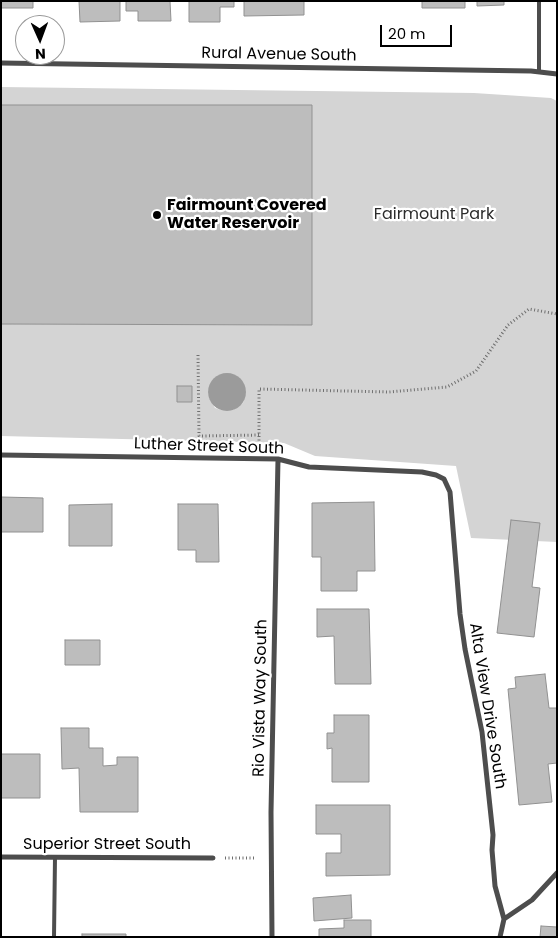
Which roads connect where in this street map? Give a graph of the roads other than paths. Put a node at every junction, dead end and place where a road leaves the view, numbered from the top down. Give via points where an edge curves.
1 (539, 1) edge
2 (1, 63) edge
3 (539, 72) junction
4 (557, 74) edge
5 (1, 455) edge
6 (278, 459) junction
7 (444, 479) joint
8 (1, 857) edge
9 (56, 857) junction
10 (213, 858) road end
11 (557, 873) edge
12 (504, 919) junction
13 (54, 937) edge
14 (272, 937) edge
15 (500, 937) edge

1 - 3 lane
2 - 3 street, Rural Avenue South
3 - 4 street, Rural Avenue South
5 - 6 street, Luther Street South
6 - 7 street, Luther Street South via 309,467 422,472
6 - 14 street, Rio Vista Way South via 271,812
7 - 12 street, Alta View Drive South via 450,492 462,631 482,732 495,886
8 - 9 street, Superior Street South
9 - 10 street, Superior Street South
9 - 13 lane
11 - 12 street via 532,900
12 - 15 street, Alta View Drive South

